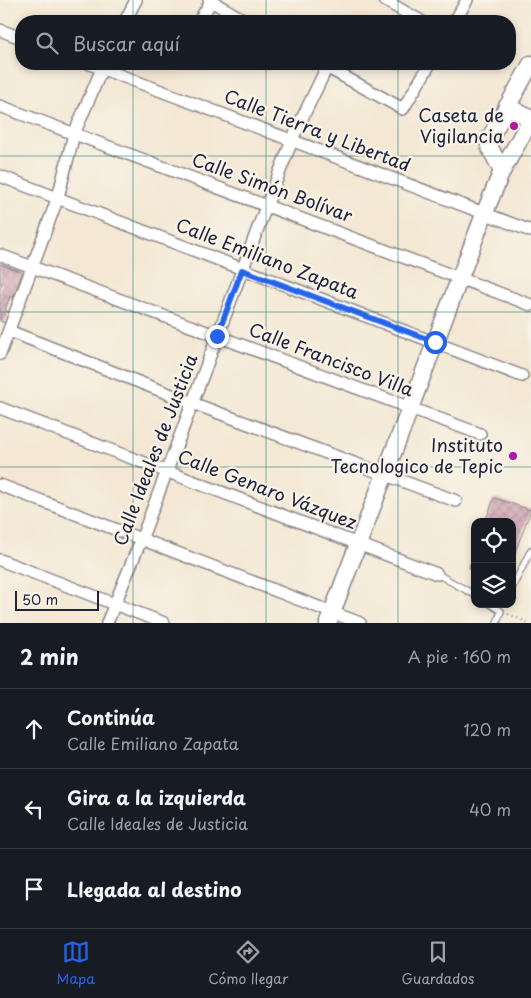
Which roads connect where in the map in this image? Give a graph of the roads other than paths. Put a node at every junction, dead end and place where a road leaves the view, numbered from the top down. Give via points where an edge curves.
1 (136, 0) edge
2 (211, 0) edge
3 (384, 0) edge
4 (467, 0) edge
5 (128, 15) edge
6 (202, 15) edge
7 (236, 15) edge
8 (410, 15) edge
9 (458, 15) edge
10 (0, 30) edge
11 (15, 36) edge
12 (531, 64) edge
13 (100, 70) edge
14 (112, 70) edge
15 (322, 70) edge
16 (331, 70) edge
17 (426, 70) edge
18 (0, 106) edge
19 (506, 106) junction
20 (531, 119) edge
21 (74, 134) junction
22 (292, 140) junction
23 (502, 171) junction
24 (0, 176) edge
25 (58, 197) junction
26 (266, 204) junction
27 (484, 212) junction
28 (531, 231) edge
29 (0, 255) edge
30 (33, 268) junction
31 (242, 270) junction
32 (460, 277) junction
33 (531, 305) edge
34 (9, 331) junction
35 (217, 336) junction
36 (435, 342) junction
37 (0, 354) edge
38 (522, 376) dead end
39 (192, 403) junction
40 (0, 408) edge
41 (409, 408) junction
42 (480, 434) dead end
43 (166, 472) junction
44 (383, 474) junction
45 (0, 485) edge
46 (456, 501) dead end
47 (141, 540) junction
48 (358, 543) junction
49 (531, 550) edge
50 (0, 560) edge
51 (437, 574) joint
52 (516, 580) edge
53 (471, 593) edge
54 (114, 605) junction
55 (496, 608) edge
56 (502, 608) edge
57 (501, 611) junction
58 (330, 618) edge
59 (108, 623) edge
60 (164, 623) edge
61 (360, 623) edge
62 (497, 623) edge

1 - 5 street
2 - 6 street
2 - 7 street
3 - 8 street
4 - 9 street
10 - 11 street
12 - 19 street
13 - 21 street
14 - 22 street, Calle Tierra y Libertad
15 - 22 street, Calle Ideales de Justicia
16 - 17 street via 403,109
18 - 21 street, Calle Simón Bolívar
19 - 20 street
19 - 23 street via 489,146
20 - 23 street
21 - 25 street
21 - 26 street, Calle Simón Bolívar
22 - 26 street, Calle Ideales de Justicia
22 - 27 street, Calle Tierra y Libertad
23 - 27 street
24 - 25 street, Calle Emiliano Zapata
25 - 30 street
25 - 31 street, Calle Emiliano Zapata
26 - 31 street, Calle Ideales de Justicia
26 - 32 street, Calle Simón Bolívar
27 - 28 street, Calle Tierra y Libertad
27 - 32 street
29 - 30 street, Calle Francisco Villa
30 - 34 street
30 - 35 street, Calle Francisco Villa
31 - 35 street, Calle Ideales de Justicia
31 - 36 street, Calle Emiliano Zapata
32 - 33 street, Calle Simón Bolívar
32 - 36 street
34 - 37 street
34 - 39 street
35 - 39 street, Calle Ideales de Justicia
35 - 41 street, Calle Francisco Villa
36 - 38 street, Calle Emiliano Zapata
36 - 41 street
39 - 43 street, Calle Ideales de Justicia
39 - 44 street
40 - 43 street, Calle Genaro Vázquez
41 - 42 street, Calle Francisco Villa
41 - 44 street
43 - 47 street, Calle Ideales de Justicia
43 - 48 street, Calle Genaro Vázquez
44 - 46 street
44 - 48 street
45 - 47 street
47 - 54 street, Calle Ideales de Justicia
47 - 58 street
48 - 51 street, Calle Genaro Vázquez
48 - 58 street
49 - 52 lane
50 - 54 street
51 - 53 lane
54 - 59 street, Calle Ideales de Justicia
54 - 60 street
55 - 57 lane
56 - 57 lane
57 - 62 lane
58 - 61 street

